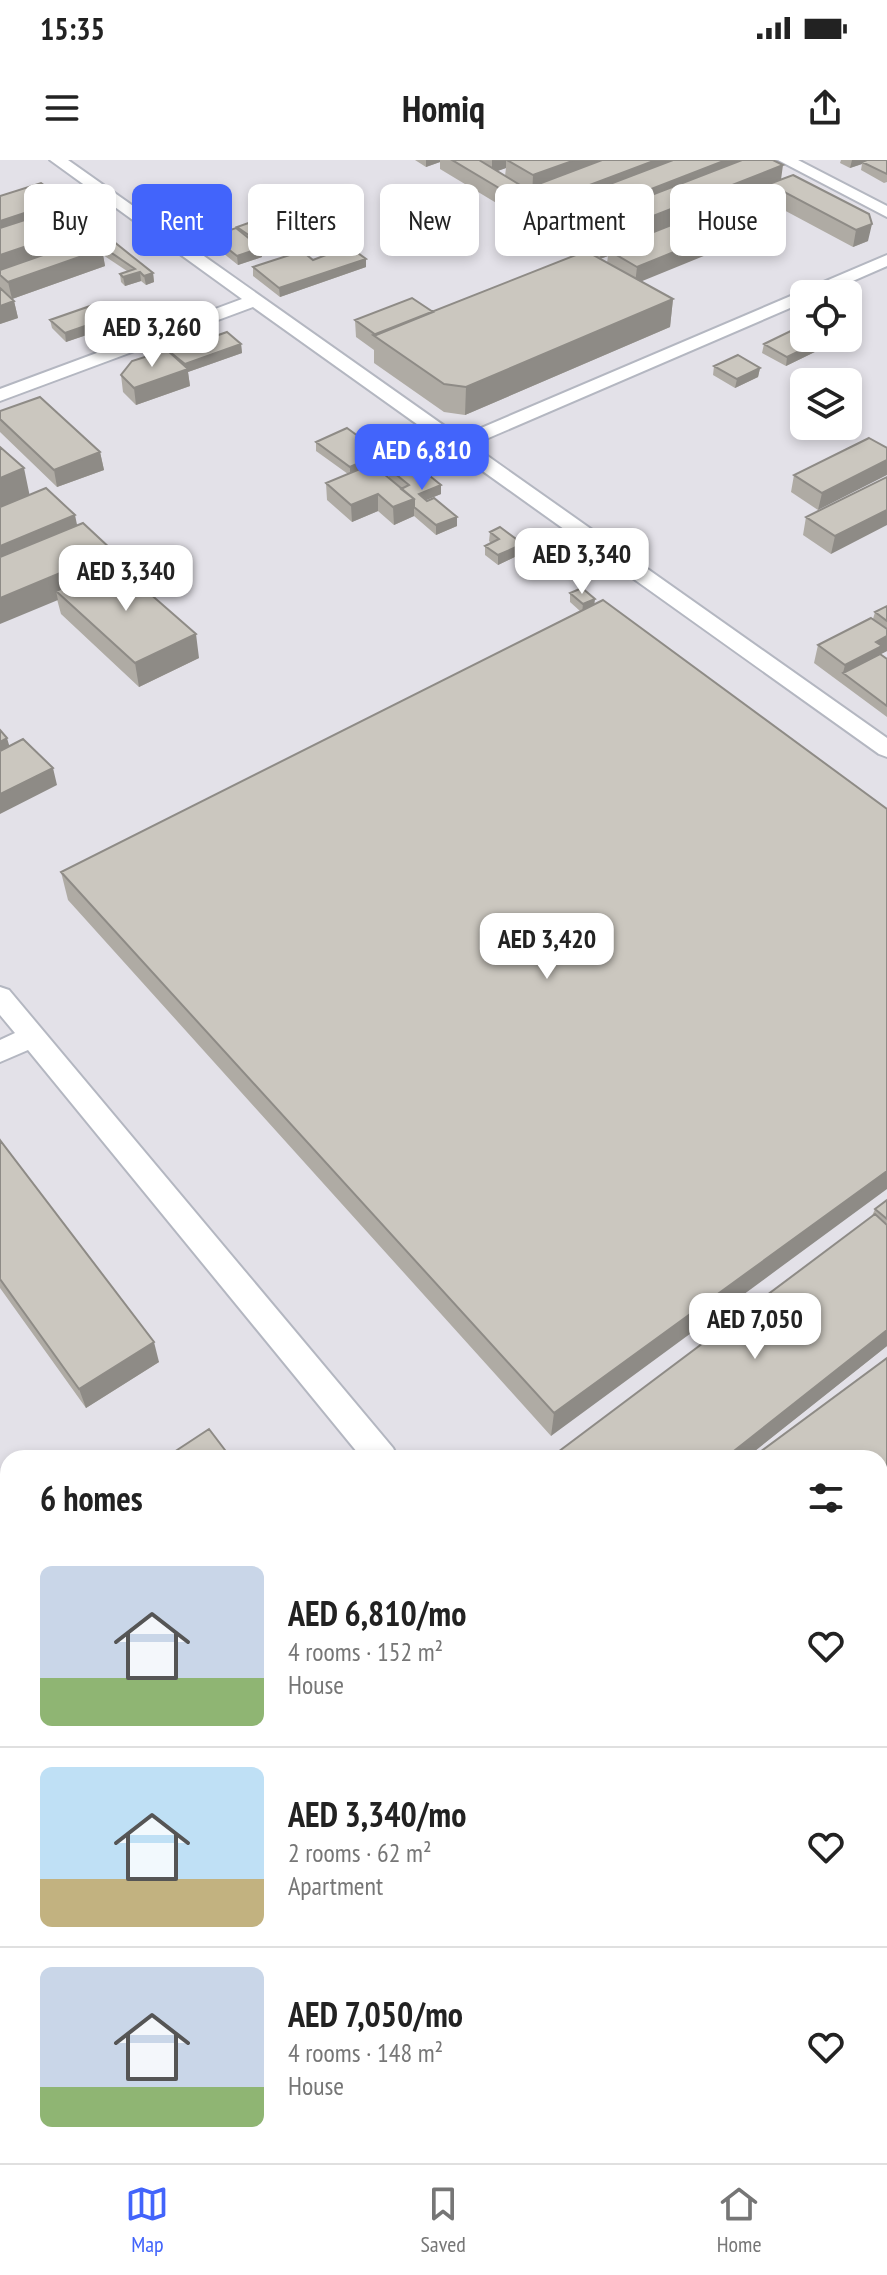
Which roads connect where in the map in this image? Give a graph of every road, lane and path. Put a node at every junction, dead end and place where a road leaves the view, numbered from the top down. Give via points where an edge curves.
1 (58, 160) edge
2 (786, 160) edge
3 (887, 212) edge
4 (887, 260) edge
5 (841, 280) edge
6 (255, 300) junction
7 (790, 302) edge
8 (0, 395) edge
9 (459, 444) junction
10 (887, 749) edge
11 (0, 997) edge
12 (32, 1036) junction
13 (0, 1052) edge
14 (375, 1450) edge

1 - 6 lane
2 - 3 lane
4 - 5 lane
6 - 8 lane
6 - 9 lane
7 - 9 lane
9 - 10 lane
11 - 12 lane
12 - 13 lane
12 - 14 lane

